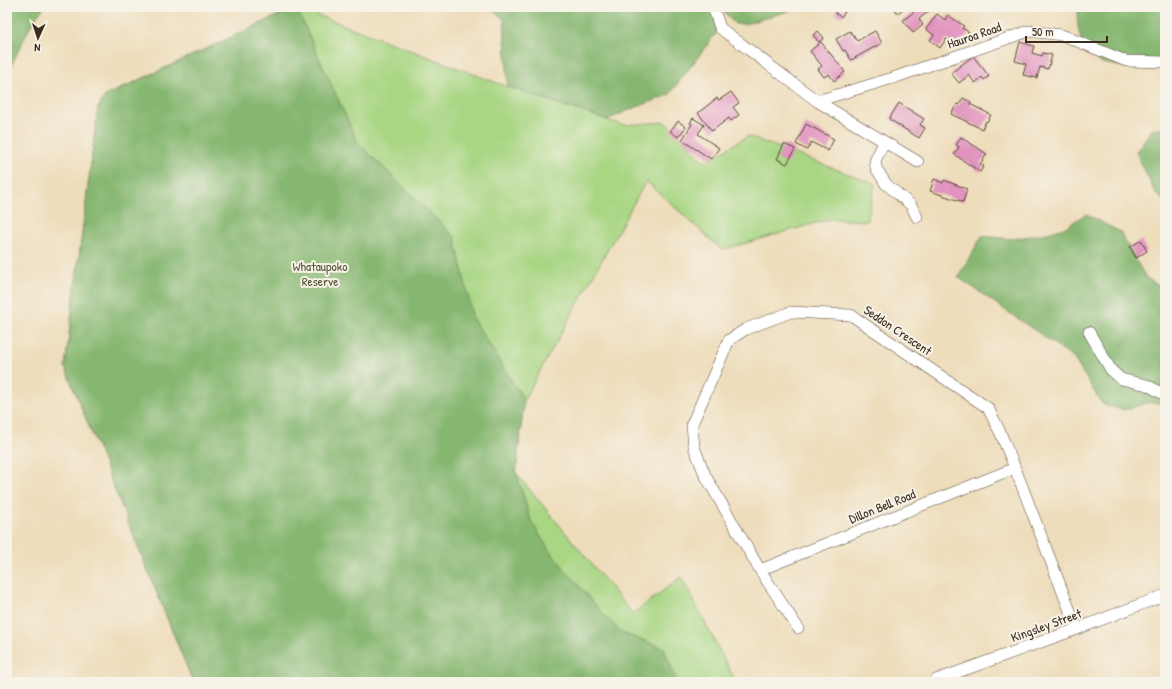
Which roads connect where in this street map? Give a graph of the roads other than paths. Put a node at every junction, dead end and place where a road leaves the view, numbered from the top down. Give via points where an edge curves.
1 (713, 7) edge
2 (1165, 62) edge
3 (816, 102) junction
4 (884, 142) junction
5 (918, 162) dead end
6 (917, 217) dead end
7 (1089, 332) dead end
8 (1165, 395) edge
9 (1015, 468) junction
10 (760, 570) junction
11 (1165, 595) edge
12 (798, 628) dead end
13 (1077, 629) junction
14 (936, 680) dead end

1 - 3 street via 720,28
2 - 3 street, Hauroa Road via 1126,61 1062,35 1029,31
3 - 4 street
4 - 5 street
4 - 6 street via 875,161 876,168 886,184 910,205
7 - 8 street via 1111,370 1121,379 1147,385
9 - 10 street, Dillon Bell Road
9 - 10 street, Seddon Crescent via 988,408 851,315 791,312 767,320 729,340 692,424 694,447 705,475
9 - 13 street, Seddon Crescent
10 - 12 street, Seddon Crescent
11 - 13 street, Kingsley Street
13 - 14 street, Kingsley Street

